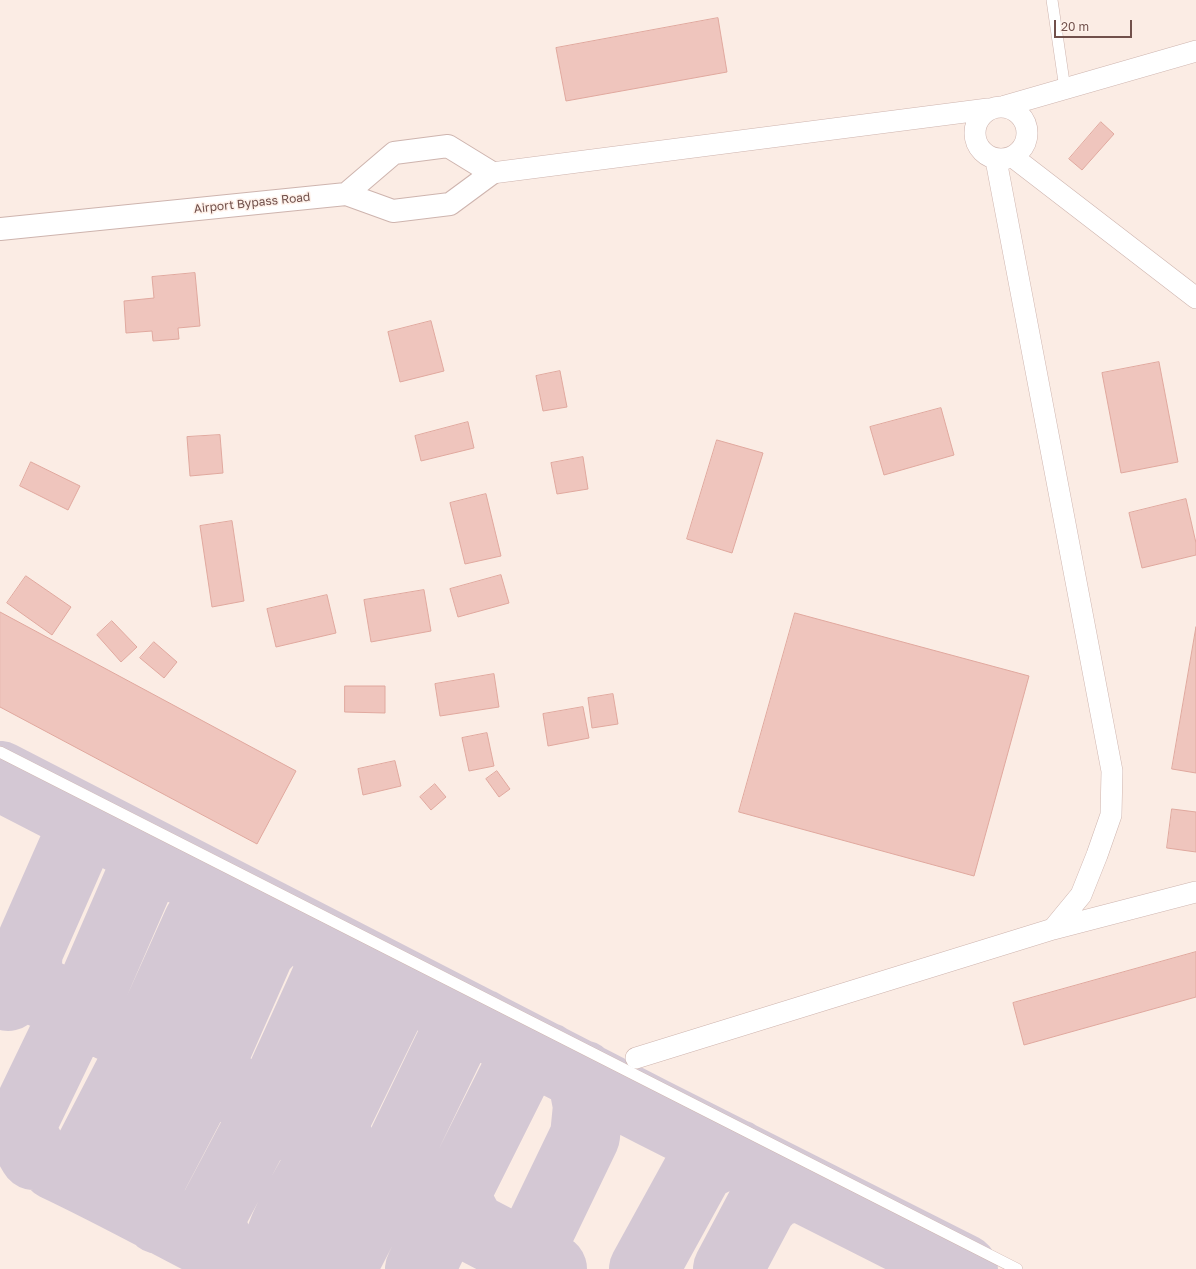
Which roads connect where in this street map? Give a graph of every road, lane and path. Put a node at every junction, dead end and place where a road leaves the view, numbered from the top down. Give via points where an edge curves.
1 (1052, 0) edge
2 (1196, 51) edge
3 (1065, 89) junction
4 (996, 107) junction
5 (1005, 158) junction
6 (492, 174) junction
7 (346, 194) junction
8 (0, 229) edge
9 (1196, 298) edge
10 (0, 752) edge
11 (1196, 892) edge
12 (1053, 929) junction
13 (636, 1058) dead end
14 (1017, 1269) edge

1 - 3 lane
2 - 3 street
3 - 4 street
4 - 5 street via 976,121 974,137 982,152
4 - 5 street via 1020,113 1028,128 1025,145
4 - 6 street
5 - 9 street
5 - 12 street via 1112,771 1111,815 1097,855 1081,895
6 - 7 street, Airport Bypass Road via 450,204 393,211
6 - 7 street via 448,146 394,153
7 - 8 street, Airport Bypass Road
10 - 14 lane
11 - 12 street
12 - 13 street

